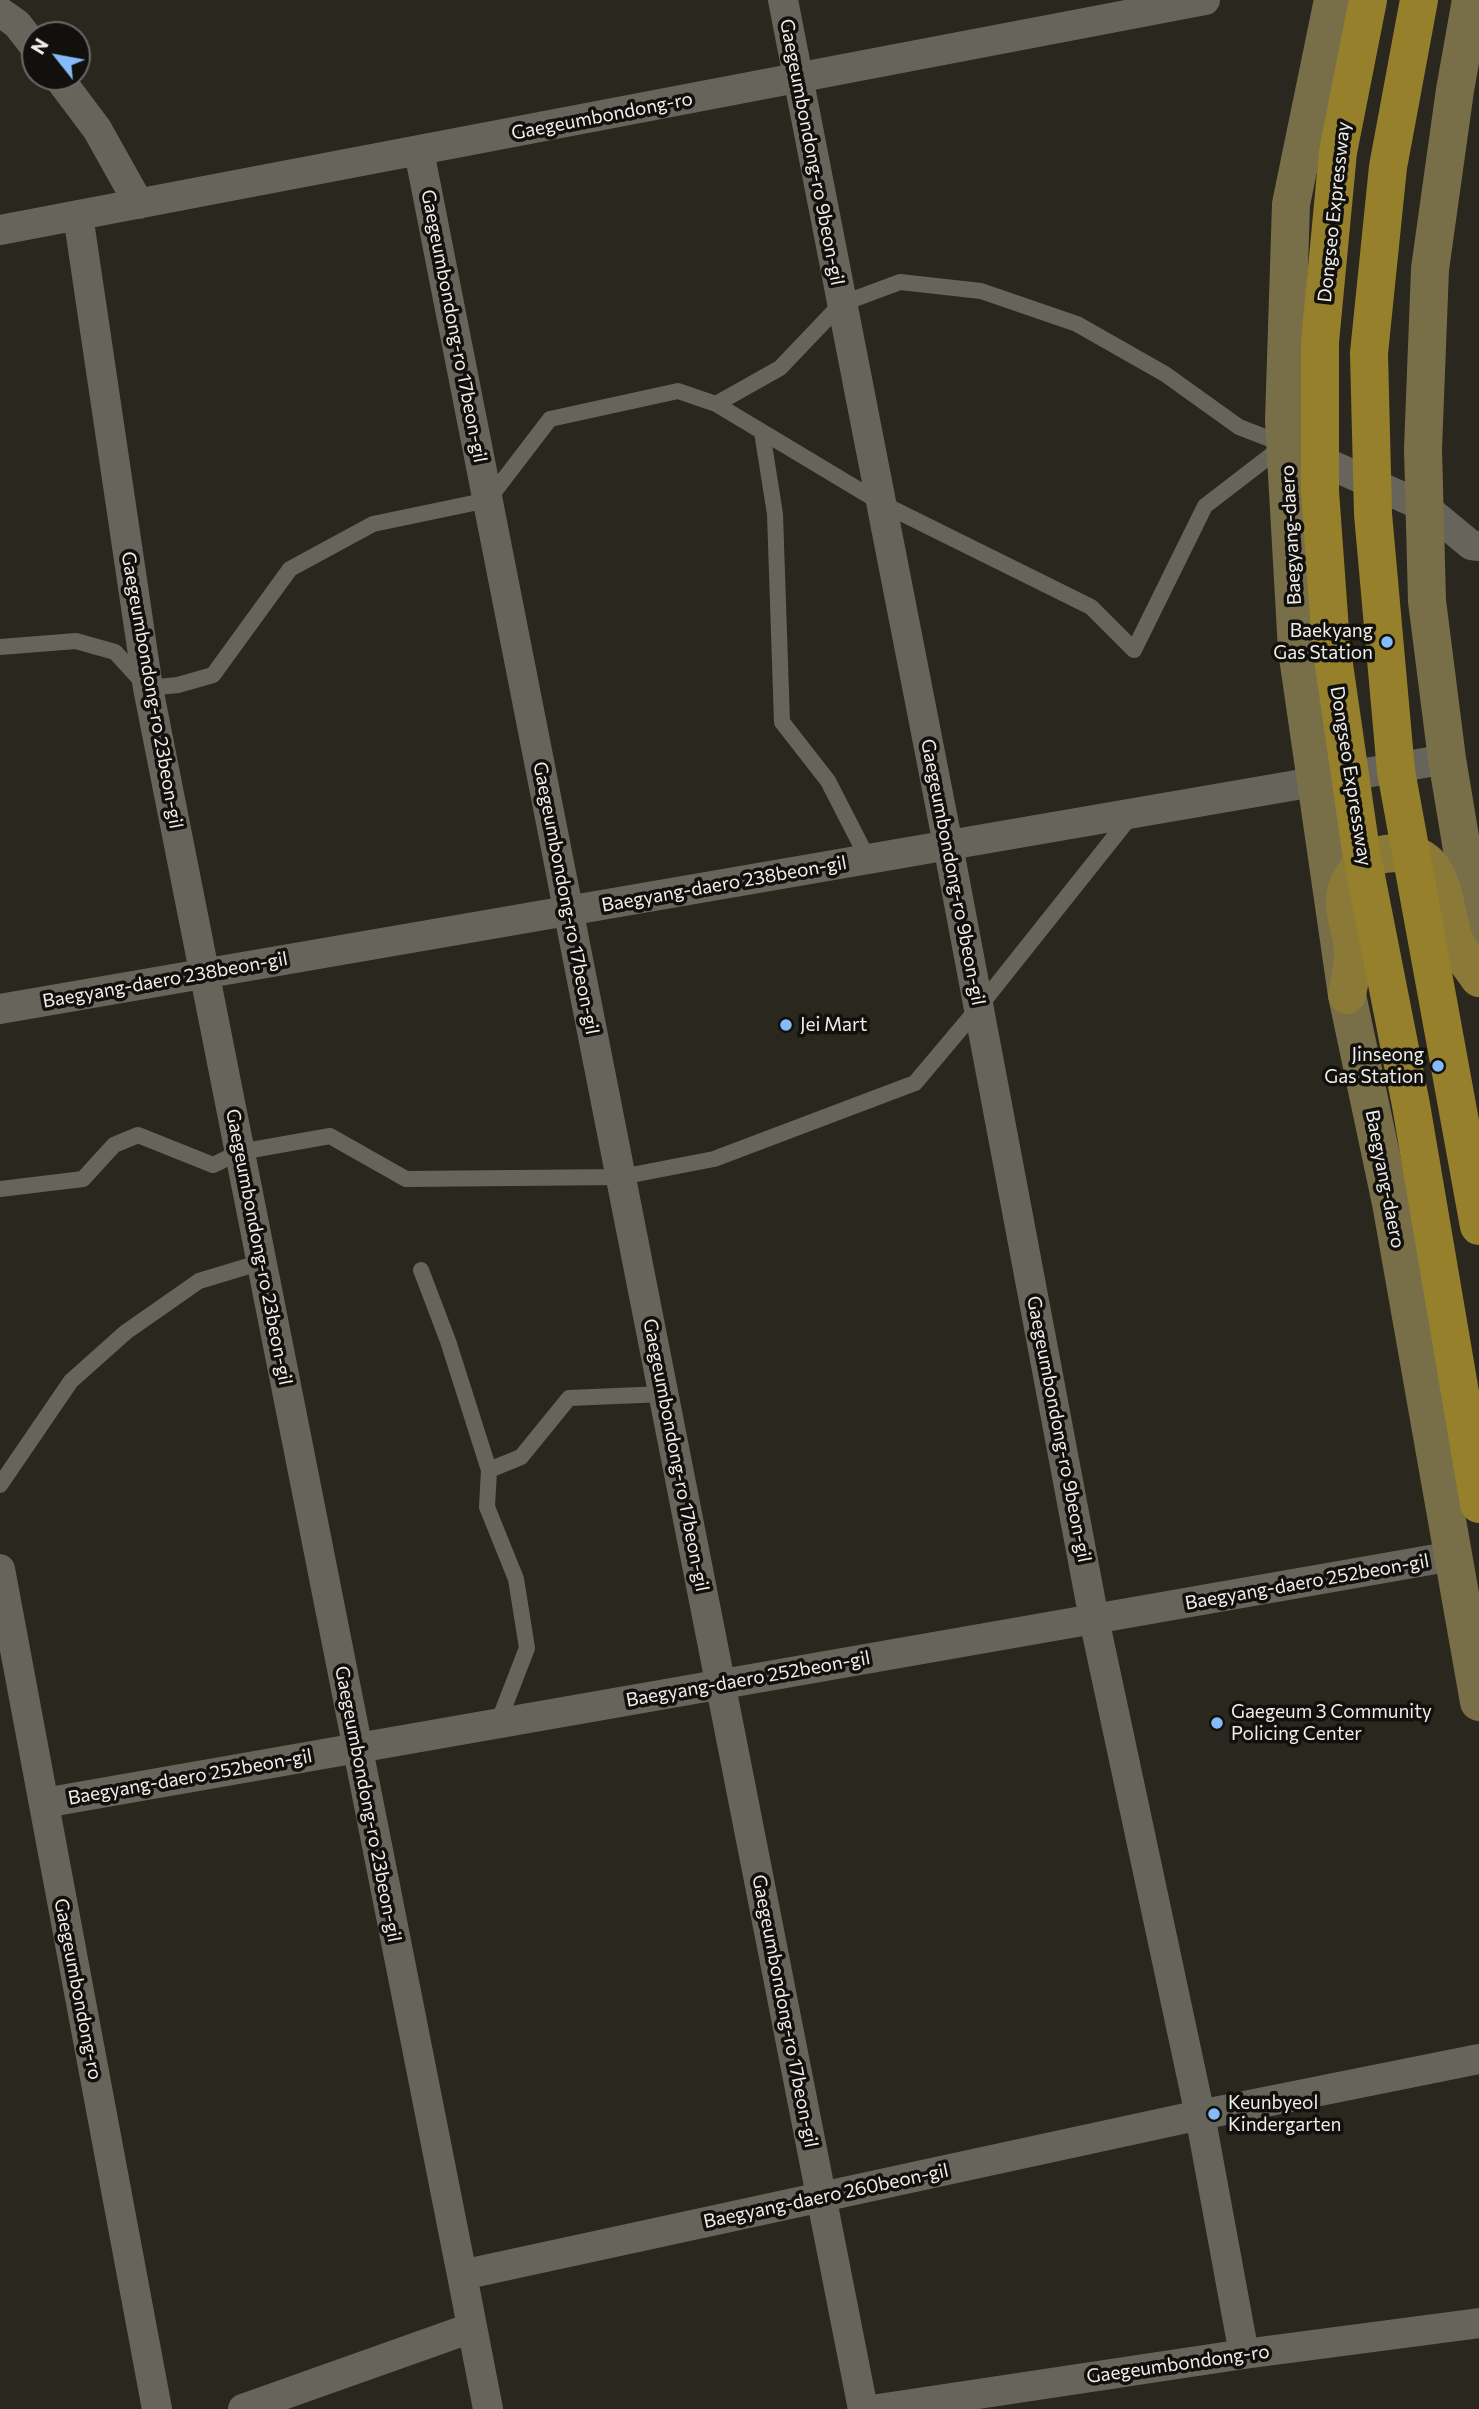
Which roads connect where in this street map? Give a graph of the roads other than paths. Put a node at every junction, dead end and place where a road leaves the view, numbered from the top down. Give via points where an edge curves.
1 (783, 0) edge
2 (1205, 0) edge
3 (1333, 0) edge
4 (1368, 0) edge
5 (1419, 0) edge
6 (1471, 0) edge
7 (1154, 4) edge
8 (0, 12) edge
9 (21, 29) edge
10 (796, 78) junction
11 (68, 91) edge
12 (419, 151) junction
13 (139, 204) junction
14 (78, 215) junction
15 (0, 230) edge
16 (841, 304) junction
17 (716, 404) junction
18 (762, 432) junction
19 (1285, 445) junction
20 (488, 500) junction
21 (881, 503) junction
22 (1425, 507) junction
23 (1479, 545) edge
24 (0, 648) edge
25 (148, 688) junction
26 (1447, 759) junction
27 (1316, 782) junction
28 (1133, 813) junction
29 (948, 845) junction
30 (868, 859) junction
31 (569, 911) junction
32 (1479, 951) edge
33 (205, 973) junction
34 (1479, 978) edge
35 (1347, 995) junction
36 (979, 1007) junction
37 (0, 1009) edge
38 (240, 1152) junction
39 (621, 1177) junction
40 (0, 1189) edge
41 (1479, 1226) edge
42 (262, 1262) junction
43 (421, 1270) dead end
44 (664, 1394) junction
45 (489, 1470) junction
46 (0, 1485) edge
47 (1479, 1504) edge
48 (1453, 1556) junction
49 (0, 1569) edge
50 (1094, 1619) junction
51 (720, 1684) junction
52 (1479, 1702) edge
53 (498, 1723) junction
54 (357, 1748) junction
55 (44, 1803) junction
56 (1479, 2059) edge
57 (1200, 2115) junction
58 (822, 2197) junction
59 (462, 2275) junction
60 (1479, 2323) edge
61 (471, 2328) junction
62 (1244, 2354) junction
63 (157, 2409) edge
64 (243, 2409) edge
65 (488, 2409) edge
66 (863, 2409) edge
67 (878, 2409) edge

1 - 10 street, Gaegeumbondong-ro 9beon-gil
2 - 7 street, Gaegeumbondong-ro
3 - 19 main road, Baegyang-daero via 1291,204
4 - 47 highway, Dongseo Expressway via 1338,152 1320,342 1320,491 1331,644 1361,851 1411,1105
5 - 41 highway via 1388,167 1369,353 1373,514 1396,771
6 - 22 main road via 1430,269
7 - 10 street, Gaegeumbondong-ro
8 - 9 street
10 - 12 street, Gaegeumbondong-ro
10 - 16 street, Gaegeumbondong-ro 9beon-gil
11 - 13 street via 97,129
12 - 13 street, Gaegeumbondong-ro
12 - 20 street, Gaegeumbondong-ro 17beon-gil
13 - 14 street, Gaegeumbondong-ro
14 - 15 street, Gaegeumbondong-ro
14 - 25 street, Gaegeumbondong-ro 23beon-gil
16 - 17 lane, Gaegeumbondong-ro 9beon-gil via 780,368
16 - 19 lane, Gaegeumbondong-ro 9beon-gil via 900,282 981,291 1077,324 1165,374 1239,427
16 - 21 street, Gaegeumbondong-ro 9beon-gil
17 - 18 lane, Gaegeumbondong-ro 17beon-gil
17 - 20 lane, Gaegeumbondong-ro 17beon-gil via 678,391 550,419
18 - 21 lane, Gaegeumbondong-ro 17beon-gil
18 - 30 lane via 775,514 782,723 828,781
19 - 21 lane, Baegyang-daero via 1205,506 1133,650 1091,607
19 - 22 street
19 - 27 main road, Baegyang-daero via 1297,650
20 - 25 lane via 373,524 290,569 213,675
20 - 31 street, Gaegeumbondong-ro 17beon-gil
21 - 29 street, Gaegeumbondong-ro 9beon-gil
22 - 23 street via 1471,545
22 - 26 main road via 1427,601
24 - 25 lane via 76,641 115,652
25 - 33 street, Gaegeumbondong-ro 23beon-gil
26 - 27 street, Baegyang-daero 238beon-gil
26 - 32 main road
27 - 28 street, Baegyang-daero 238beon-gil
27 - 35 main road, Baegyang-daero
28 - 29 street, Baegyang-daero 238beon-gil
28 - 36 lane
29 - 30 street, Baegyang-daero 238beon-gil
29 - 36 street, Gaegeumbondong-ro 9beon-gil
30 - 31 street, Baegyang-daero 238beon-gil
31 - 33 street, Baegyang-daero 238beon-gil
31 - 39 street, Gaegeumbondong-ro 17beon-gil
33 - 37 street, Baegyang-daero 238beon-gil
33 - 38 street, Gaegeumbondong-ro 23beon-gil
34 - 35 main road via 1454,940 1443,886 1433,868 1420,857 1395,853 1374,856 1347,889 1345,908 1353,953
35 - 48 main road, Baegyang-daero via 1391,1203
36 - 39 lane via 915,1083 714,1159
36 - 50 street, Gaegeumbondong-ro 9beon-gil
38 - 39 lane via 330,1136 406,1179
38 - 40 lane via 213,1165 138,1135 114,1145 83,1179
38 - 42 street, Gaegeumbondong-ro 23beon-gil
39 - 44 street, Gaegeumbondong-ro 17beon-gil
42 - 46 lane via 199,1281 126,1332 71,1381
42 - 54 street, Gaegeumbondong-ro 23beon-gil
43 - 45 lane
44 - 45 lane via 569,1398 521,1457
44 - 51 street, Gaegeumbondong-ro 17beon-gil
45 - 53 lane via 487,1507 516,1579 527,1648
48 - 50 street, Baegyang-daero 252beon-gil
48 - 52 main road, Baegyang-daero
49 - 55 street, Gaegeumbondong-ro
50 - 51 street, Baegyang-daero 252beon-gil
50 - 57 street, Gaegeumbondong-ro 9beon-gil
51 - 53 street, Baegyang-daero 252beon-gil
51 - 58 street, Gaegeumbondong-ro 17beon-gil
53 - 54 street, Baegyang-daero 252beon-gil
54 - 55 street, Baegyang-daero 252beon-gil
54 - 59 street, Gaegeumbondong-ro 23beon-gil
55 - 63 street, Gaegeumbondong-ro
56 - 57 street, Baegyang-daero 260beon-gil
57 - 58 street, Baegyang-daero 260beon-gil
57 - 62 street, Gaegeumbondong-ro 9beon-gil
58 - 59 street, Baegyang-daero 260beon-gil
58 - 66 street, Gaegeumbondong-ro 17beon-gil
59 - 61 street
60 - 62 street, Gaegeumbondong-ro
61 - 64 street
61 - 65 street
62 - 67 street, Gaegeumbondong-ro

